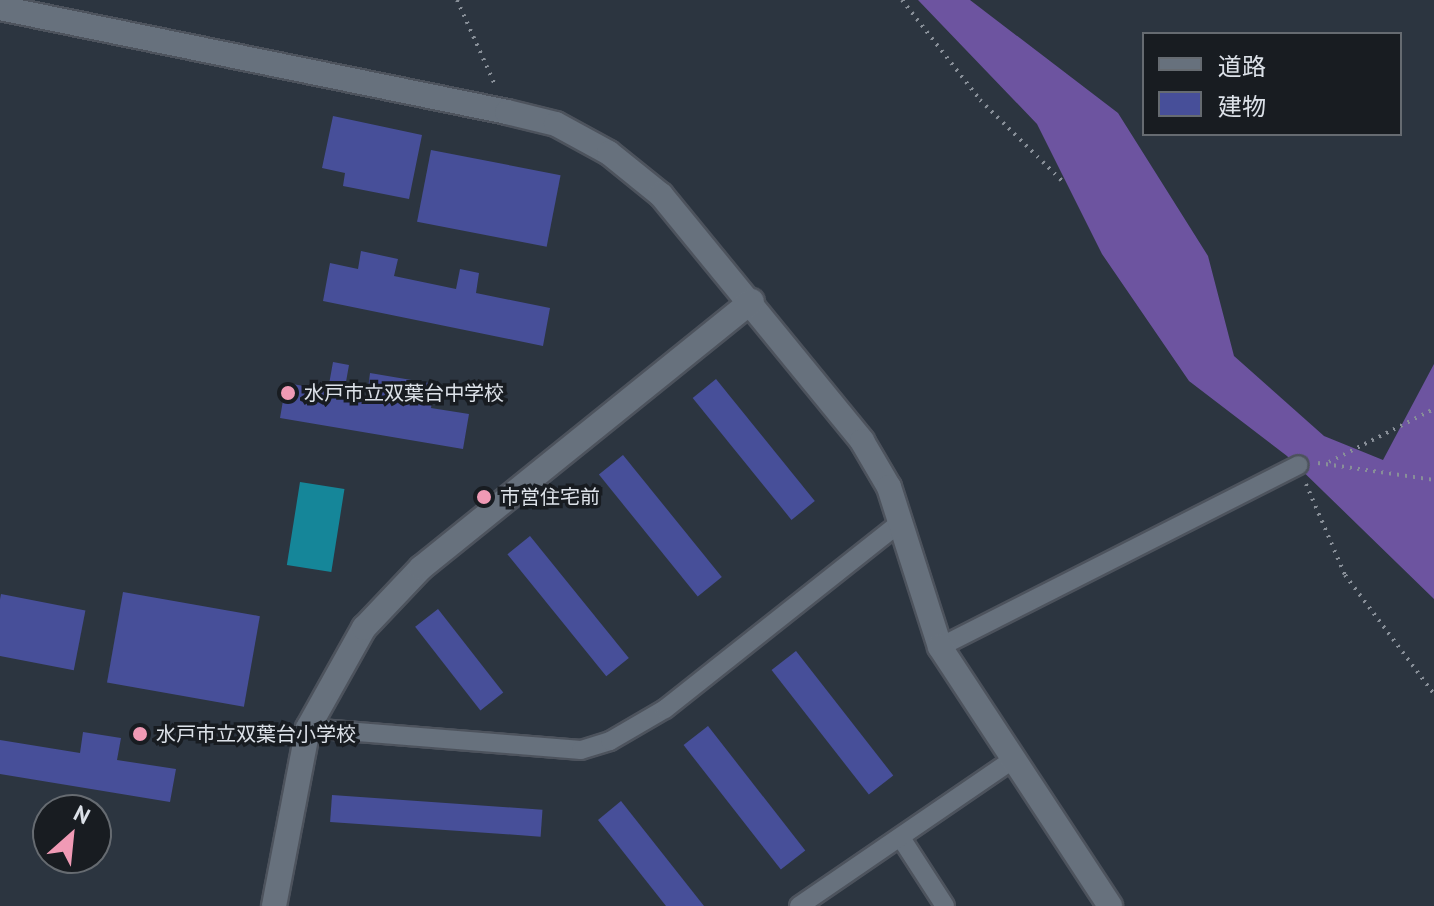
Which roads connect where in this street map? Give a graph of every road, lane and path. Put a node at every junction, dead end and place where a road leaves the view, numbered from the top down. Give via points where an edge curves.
1 (457, 0) edge
2 (902, 0) edge
3 (0, 8) edge
4 (507, 112) junction
5 (1062, 181) dead end
6 (752, 301) junction
7 (1434, 409) edge
8 (1298, 465) joint
9 (1434, 480) edge
10 (900, 523) junction
11 (940, 647) junction
12 (1434, 694) edge
13 (308, 728) junction
14 (1012, 760) junction
15 (901, 838) junction
16 (274, 906) edge
17 (799, 906) edge
18 (945, 906) edge
19 (1110, 906) edge

1 - 4 path
2 - 5 path via 980,100
3 - 4 street
4 - 6 street via 556,124 609,153 661,195
6 - 10 street via 862,441
6 - 13 street via 389,598 342,662
7 - 9 path via 1327,463
8 - 11 street
8 - 12 path via 1345,575
10 - 11 street
10 - 13 street via 665,709 610,741 581,750
11 - 14 street
13 - 16 street
14 - 15 street
14 - 19 street
15 - 17 street
15 - 18 street

